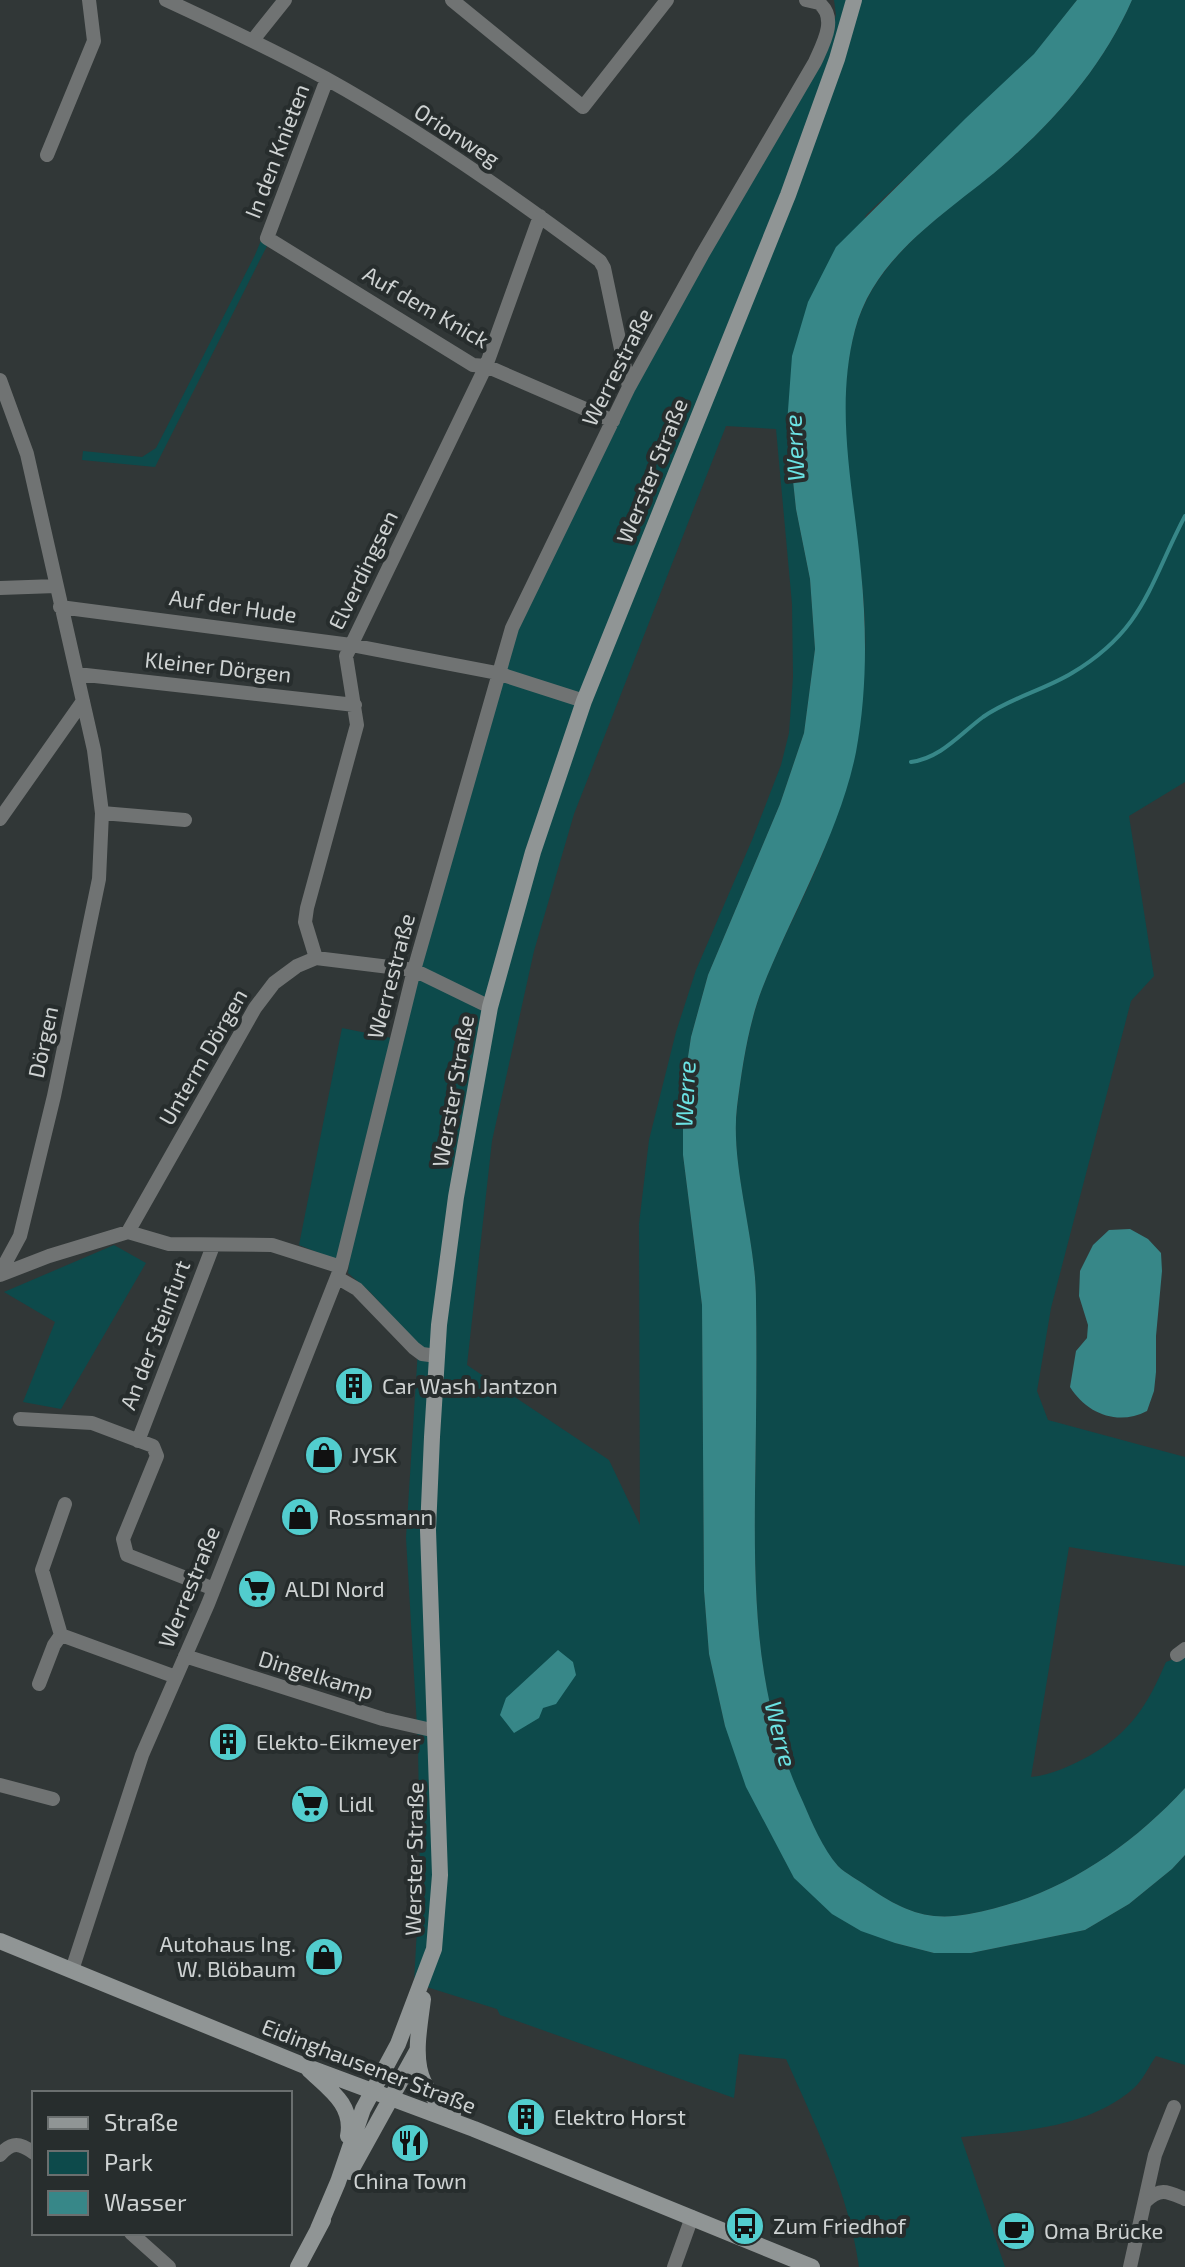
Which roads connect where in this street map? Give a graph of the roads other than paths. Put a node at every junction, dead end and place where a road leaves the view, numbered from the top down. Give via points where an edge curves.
1 (89, 0) edge
2 (166, 0) edge
3 (285, 0) edge
4 (452, 0) edge
5 (806, 0) edge
6 (854, 0) edge
7 (662, 2) edge
8 (253, 40) junction
9 (327, 79) junction
10 (47, 155) dead end
11 (540, 216) junction
12 (267, 238) joint
13 (486, 366) junction
14 (0, 380) edge
15 (629, 387) junction
16 (613, 421) junction
17 (56, 586) junction
18 (0, 588) edge
19 (60, 607) junction
20 (351, 645) junction
21 (497, 673) junction
22 (77, 674) junction
23 (83, 701) junction
24 (584, 701) junction
25 (355, 705) junction
26 (102, 813) junction
27 (0, 819) edge
28 (185, 820) dead end
29 (316, 958) junction
30 (414, 970) junction
31 (490, 1007) junction
32 (128, 1232) junction
33 (213, 1246) junction
34 (339, 1273) junction
35 (0, 1274) edge
36 (437, 1356) junction
37 (20, 1419) dead end
38 (138, 1441) junction
39 (65, 1504) dead end
40 (214, 1589) junction
41 (61, 1635) junction
42 (185, 1656) junction
43 (176, 1677) junction
44 (39, 1684) dead end
45 (436, 1731) junction
46 (0, 1785) edge
47 (53, 1799) dead end
48 (0, 1942) edge
49 (72, 1970) junction
50 (426, 1974) junction
51 (417, 2051) junction
52 (305, 2066) junction
53 (372, 2092) junction
54 (391, 2099) junction
55 (1174, 2107) dead end
56 (474, 2129) junction
57 (32, 2152) edge
58 (0, 2155) edge
59 (338, 2182) junction
60 (1185, 2199) edge
61 (1146, 2201) junction
62 (692, 2217) junction
63 (318, 2229) junction
64 (133, 2235) edge
65 (169, 2267) edge
66 (298, 2267) edge
67 (674, 2267) edge
68 (812, 2267) edge
69 (1130, 2267) edge

1 - 10 street via 94,41
2 - 8 street, Orionweg
3 - 8 street
4 - 7 street via 583,107
5 - 15 street, Werrestraße via 825,8 828,27 815,62
6 - 24 main road, Werster Straße via 788,195
8 - 9 street, Orionweg
9 - 11 street, Orionweg
9 - 12 street, In den Knieten
11 - 13 street, Elverdingsen
11 - 15 street, Orionweg via 604,268
12 - 13 street, Auf dem Knick via 473,365
13 - 16 street, Auf dem Knick
13 - 20 street, Elverdingsen
14 - 17 street, Dörgen via 27,454
15 - 16 street, Werrestraße
16 - 21 street, Werrestraße via 512,628
17 - 18 street
17 - 19 street, Dörgen
19 - 20 street, Auf der Hude
19 - 22 street, Dörgen
20 - 21 street, Auf der Hude
20 - 25 street, Elverdingsen via 346,656
21 - 24 street, Auf der Hude
21 - 30 street, Werrestraße
22 - 23 street, Dörgen
22 - 25 street, Kleiner Dörgen
23 - 26 street, Dörgen
23 - 27 street
24 - 31 main road, Werster Straße via 533,852
25 - 29 street, Elverdingsen via 357,725 307,908
26 - 28 street
26 - 35 street, Dörgen via 99,879 54,1096 20,1236
29 - 30 street
29 - 32 street, Unterm Dörgen via 274,983 255,1008
30 - 31 street
30 - 34 street, Werrestraße
31 - 36 main road, Werster Straße via 456,1197
32 - 33 street via 169,1244
32 - 35 street
33 - 34 street via 272,1245
33 - 38 street, An der Steinfurt
34 - 36 street via 414,1348
34 - 40 street, Werrestraße
36 - 45 main road, Werster Straße via 428,1530
37 - 38 street, An der Steinfurt via 92,1423
38 - 40 street, An der Steinfurt via 153,1446 157,1456 123,1539 127,1555
39 - 41 street via 42,1570
40 - 42 street, Werrestraße
41 - 43 street
41 - 44 street
42 - 43 street, Werrestraße
42 - 45 street, Dingelkamp
43 - 49 street, Werrestraße via 137,1770
45 - 50 main road, Werster Straße via 440,1875 434,1949
46 - 47 street
48 - 49 main road, Eidinghausener Straße
49 - 52 main road, Eidinghausener Straße
50 - 51 main road
50 - 53 main road, Werster Straße
51 - 54 main road, Werster Straße
51 - 56 main road via 428,2092
52 - 53 main road, Eidinghausener Straße
52 - 59 main road via 336,2094 349,2117
53 - 54 main road, Eidinghausener Straße
53 - 59 main road, Werster Straße
54 - 56 main road, Eidinghausener Straße
54 - 63 main road, Werster Straße
55 - 61 street via 1155,2155
56 - 62 main road, Eidinghausener Straße
57 - 58 street via 11,2145
59 - 63 main road, Werster Straße
60 - 61 street via 1155,2192
61 - 69 street
62 - 67 street
62 - 68 main road, Eidinghausener Straße
63 - 66 main road, Werster Straße
64 - 65 street

